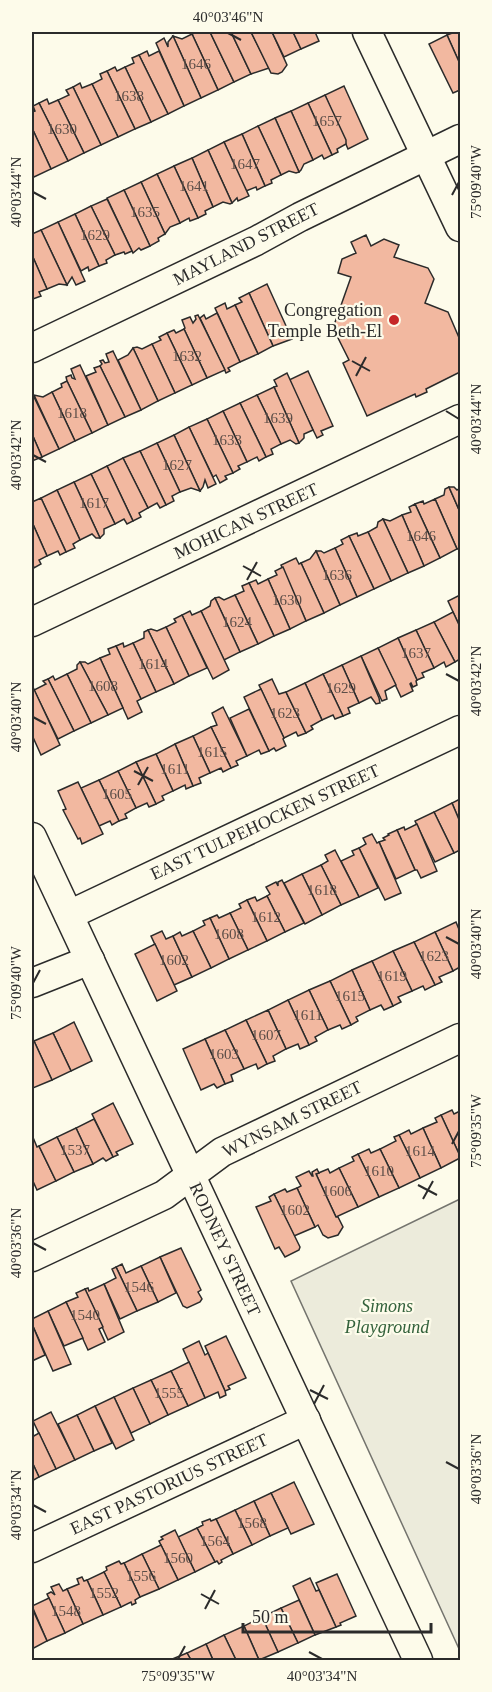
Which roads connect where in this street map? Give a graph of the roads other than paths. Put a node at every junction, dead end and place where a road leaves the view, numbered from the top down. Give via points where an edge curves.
1 (367, 32) edge
2 (460, 140) edge
3 (426, 155) junction
4 (460, 227) edge
5 (32, 348) edge
6 (460, 419) edge
7 (32, 622) edge
8 (460, 730) edge
9 (32, 837) edge
10 (69, 915) junction
11 (90, 960) junction
12 (32, 983) edge
13 (460, 1038) edge
14 (190, 1175) junction
15 (32, 1257) edge
16 (306, 1420) junction
17 (32, 1548) edge
18 (412, 1659) edge

1 - 3 street
2 - 3 street, MAYLAND STREET
3 - 4 street
3 - 5 street, MAYLAND STREET
6 - 7 street, MOHICAN STREET
8 - 10 street, EAST TULPEHOCKEN STREET
9 - 10 street, RODNEY STREET
10 - 11 street, RODNEY STREET
11 - 12 street
11 - 14 street, RODNEY STREET
13 - 14 street, WYNSAM STREET via 222,1152
14 - 15 street, WYNSAM STREET via 164,1195
14 - 16 street, RODNEY STREET
16 - 17 street, EAST PASTORIUS STREET
16 - 18 street, RODNEY STREET

